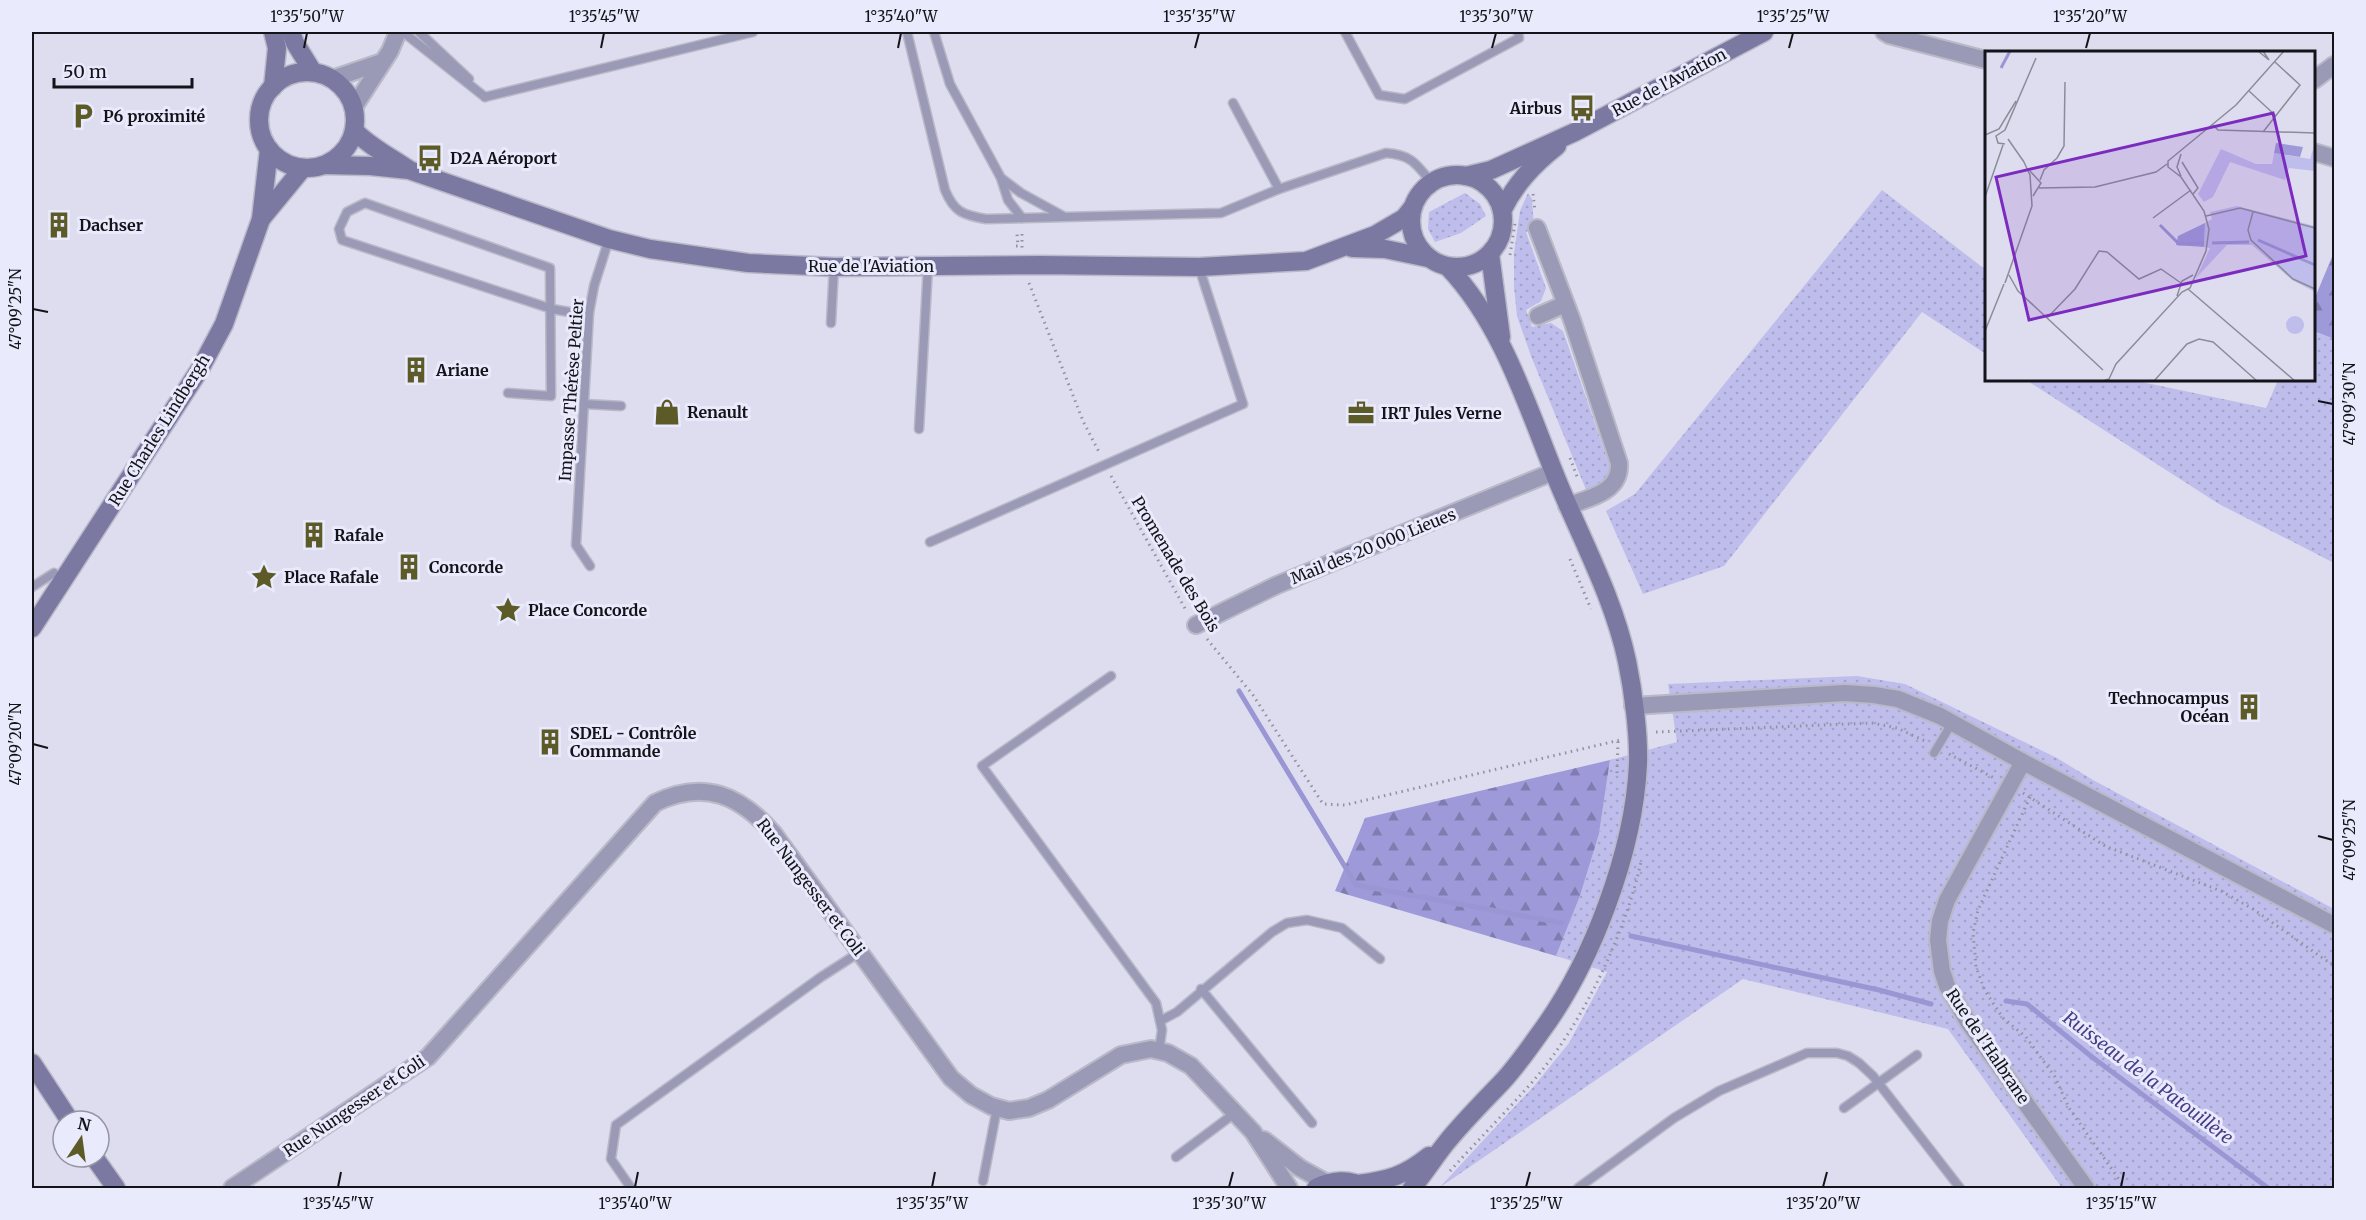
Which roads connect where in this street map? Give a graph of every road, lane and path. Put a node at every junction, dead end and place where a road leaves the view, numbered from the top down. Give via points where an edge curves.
1 (273, 32) edge
2 (291, 32) edge
3 (401, 32) edge
4 (419, 32) edge
5 (753, 32) edge
6 (907, 32) edge
7 (934, 32) edge
8 (1345, 32) edge
9 (1518, 32) edge
10 (1764, 32) edge
11 (1884, 32) edge
12 (1985, 60) edge
13 (382, 62) junction
14 (2334, 65) edge
15 (313, 72) junction
16 (332, 79) junction
17 (2315, 79) edge
18 (273, 87) junction
19 (485, 97) junction
20 (1233, 103) dead end
21 (354, 107) junction
22 (354, 130) junction
23 (1575, 132) junction
24 (269, 149) junction
25 (2315, 153) edge
26 (2334, 158) edge
27 (324, 165) junction
28 (303, 168) junction
29 (409, 170) junction
30 (1466, 176) junction
31 (1001, 178) junction
32 (1431, 183) junction
33 (1279, 189) junction
34 (1528, 189) dead end
35 (1412, 208) junction
36 (1509, 214) junction
37 (1063, 217) junction
38 (1022, 218) junction
39 (261, 219) junction
40 (1537, 228) joint
41 (1022, 234) dead end
42 (609, 238) junction
43 (1344, 247) junction
44 (1490, 254) junction
45 (1428, 258) junction
46 (1509, 260) dead end
47 (928, 266) junction
48 (1022, 266) junction
49 (834, 267) junction
50 (1198, 267) junction
51 (1448, 267) junction
52 (1565, 304) junction
53 (552, 309) junction
54 (590, 313) junction
55 (1538, 316) dead end
56 (831, 323) dead end
57 (1502, 348) junction
58 (508, 393) dead end
59 (584, 404) junction
60 (621, 406) dead end
61 (919, 429) dead end
62 (1105, 465) junction
63 (1553, 472) junction
64 (1568, 506) junction
65 (930, 542) dead end
66 (1569, 550) dead end
67 (590, 566) dead end
68 (54, 573) dead end
69 (32, 587) edge
70 (1592, 613) dead end
71 (1196, 626) junction
72 (32, 628) edge
73 (1111, 676) dead end
74 (1633, 706) junction
75 (1952, 723) junction
76 (1617, 733) dead end
77 (1645, 734) junction
78 (1618, 741) junction
79 (1936, 750) junction
80 (2023, 762) junction
81 (1617, 781) dead end
82 (2010, 786) junction
83 (2030, 797) junction
84 (2334, 925) edge
85 (860, 952) junction
86 (1380, 959) dead end
87 (2334, 966) edge
88 (1202, 989) junction
89 (1160, 1021) junction
90 (1159, 1051) junction
91 (1917, 1055) dead end
92 (32, 1063) edge
93 (1879, 1083) junction
94 (997, 1108) junction
95 (1844, 1108) dead end
96 (62, 1109) edge
97 (1235, 1113) junction
98 (1312, 1123) dead end
99 (1253, 1132) junction
100 (1446, 1142) junction
101 (1176, 1157) dead end
102 (103, 1169) edge
103 (983, 1181) dead end
104 (1322, 1186) edge
105 (1361, 1186) edge
106 (116, 1188) edge
107 (232, 1188) edge
108 (631, 1188) edge
109 (1289, 1188) edge
110 (1412, 1188) edge
111 (1578, 1188) edge
112 (1960, 1188) edge
113 (2086, 1188) edge
114 (2125, 1188) edge

1 - 18 street via 277,48
2 - 15 street
3 - 13 street
3 - 19 lane
4 - 19 lane
5 - 19 lane
6 - 38 lane via 951,204 969,216
7 - 31 lane via 950,84
8 - 9 lane via 1379,95 1405,99 1519,38
10 - 23 street, Rue de l'Aviation
11 - 12 street
13 - 16 street
13 - 21 street
14 - 17 street
15 - 16 street
15 - 18 street via 291,75
16 - 21 street
18 - 24 street via 259,118
20 - 33 lane
21 - 22 street
22 - 27 street via 344,151
22 - 29 street, Rue de l'Aviation
23 - 30 street, Rue de l'Aviation via 1491,170
23 - 36 street, Rue de l'Aviation via 1519,181
24 - 28 street via 290,165
24 - 39 street, Rue Charles Lindbergh
25 - 26 street
27 - 28 street
27 - 29 street, Rue de l'Aviation
28 - 39 street, Rue Charles Lindbergh
29 - 42 street, Rue de l'Aviation
30 - 32 street via 1448,176
30 - 36 street via 1490,188
31 - 37 lane
31 - 38 lane via 1008,200
32 - 33 lane via 1415,162 1402,154 1386,153
32 - 35 street
33 - 37 lane via 1221,213
34 - 40 path via 1534,195
35 - 43 street, Rue de l'Aviation via 1389,227
35 - 45 street via 1411,231
36 - 44 street
36 - 46 path
37 - 38 lane
39 - 72 street, Rue Charles Lindbergh via 224,324 200,369
40 - 52 street
41 - 48 path, Promenade des Bois
42 - 49 street, Rue de l'Aviation via 713,259
42 - 54 lane, Impasse Thérèse Peltier
43 - 45 street, Rue de l'Aviation via 1385,249
43 - 50 street, Rue de l'Aviation via 1306,261
44 - 51 street via 1471,266
44 - 57 street
45 - 51 street
47 - 48 street, Rue de l'Aviation
47 - 49 street, Rue de l'Aviation
47 - 61 lane
48 - 50 street, Rue de l'Aviation
48 - 62 path, Promenade des Bois via 1083,421
49 - 56 lane
50 - 62 lane via 1244,404
51 - 57 street via 1473,296
52 - 55 street
52 - 64 street via 1619,470 1611,488
53 - 53 lane via 550,268 365,203 347,212 339,229 342,240
53 - 54 lane
53 - 58 lane via 551,396
54 - 59 lane, Impasse Thérèse Peltier
57 - 63 street
59 - 60 lane
59 - 67 lane, Impasse Thérèse Peltier via 576,545
62 - 65 lane
62 - 71 path, Promenade des Bois
63 - 64 street
63 - 71 street, Mail des 20 000 Lieues via 1277,585
64 - 74 street via 1619,629
66 - 70 path
68 - 69 lane
71 - 78 path, Promenade des Bois via 1253,695 1323,804 1345,805
73 - 89 lane via 982,766 1156,1003
74 - 75 street via 1845,693 1898,699
74 - 77 street
75 - 79 lane
75 - 80 street
76 - 78 path
77 - 78 path, Promenade des Bois
77 - 79 path, Promenade des Bois via 1683,729 1872,723 1897,729
77 - 100 street via 1631,822 1594,937 1542,1031
78 - 81 path
79 - 82 path, Promenade des Bois
80 - 82 street, Rue de l'Halbrane
80 - 84 street
82 - 83 path, Promenade des Bois
82 - 113 street, Rue de l'Halbrane via 1947,900 1938,940 1942,971 1968,1022
83 - 87 path, Promenade des Bois via 2105,846 2221,891
83 - 114 path via 1978,910 1973,933 1977,967 1985,991 2003,1018 2026,1037 2055,1077 2069,1108
85 - 94 street, Rue Nungesser et Coli via 951,1078 971,1095
85 - 107 street, Rue Nungesser et Coli via 757,815 738,801 715,793 692,790 672,794 655,803 428,1057
85 - 108 lane via 616,1125 611,1159
86 - 88 lane via 1342,928 1307,920 1287,923
88 - 89 lane via 1177,1012
88 - 98 lane
89 - 90 lane
90 - 94 street, Rue Nungesser et Coli via 1121,1055 1029,1108
90 - 97 street, Rue Nungesser et Coli via 1191,1066
91 - 93 lane
92 - 96 street
93 - 95 lane
93 - 111 lane via 1848,1056 1822,1051 1807,1053 1701,1102
93 - 112 lane
94 - 103 lane
97 - 99 street, Rue Nungesser et Coli
97 - 101 lane
99 - 104 street, Rue Nungesser et Coli
99 - 109 street, Rue Nungesser et Coli
100 - 105 street via 1401,1175
100 - 110 street
102 - 106 street
104 - 105 street via 1338,1181

